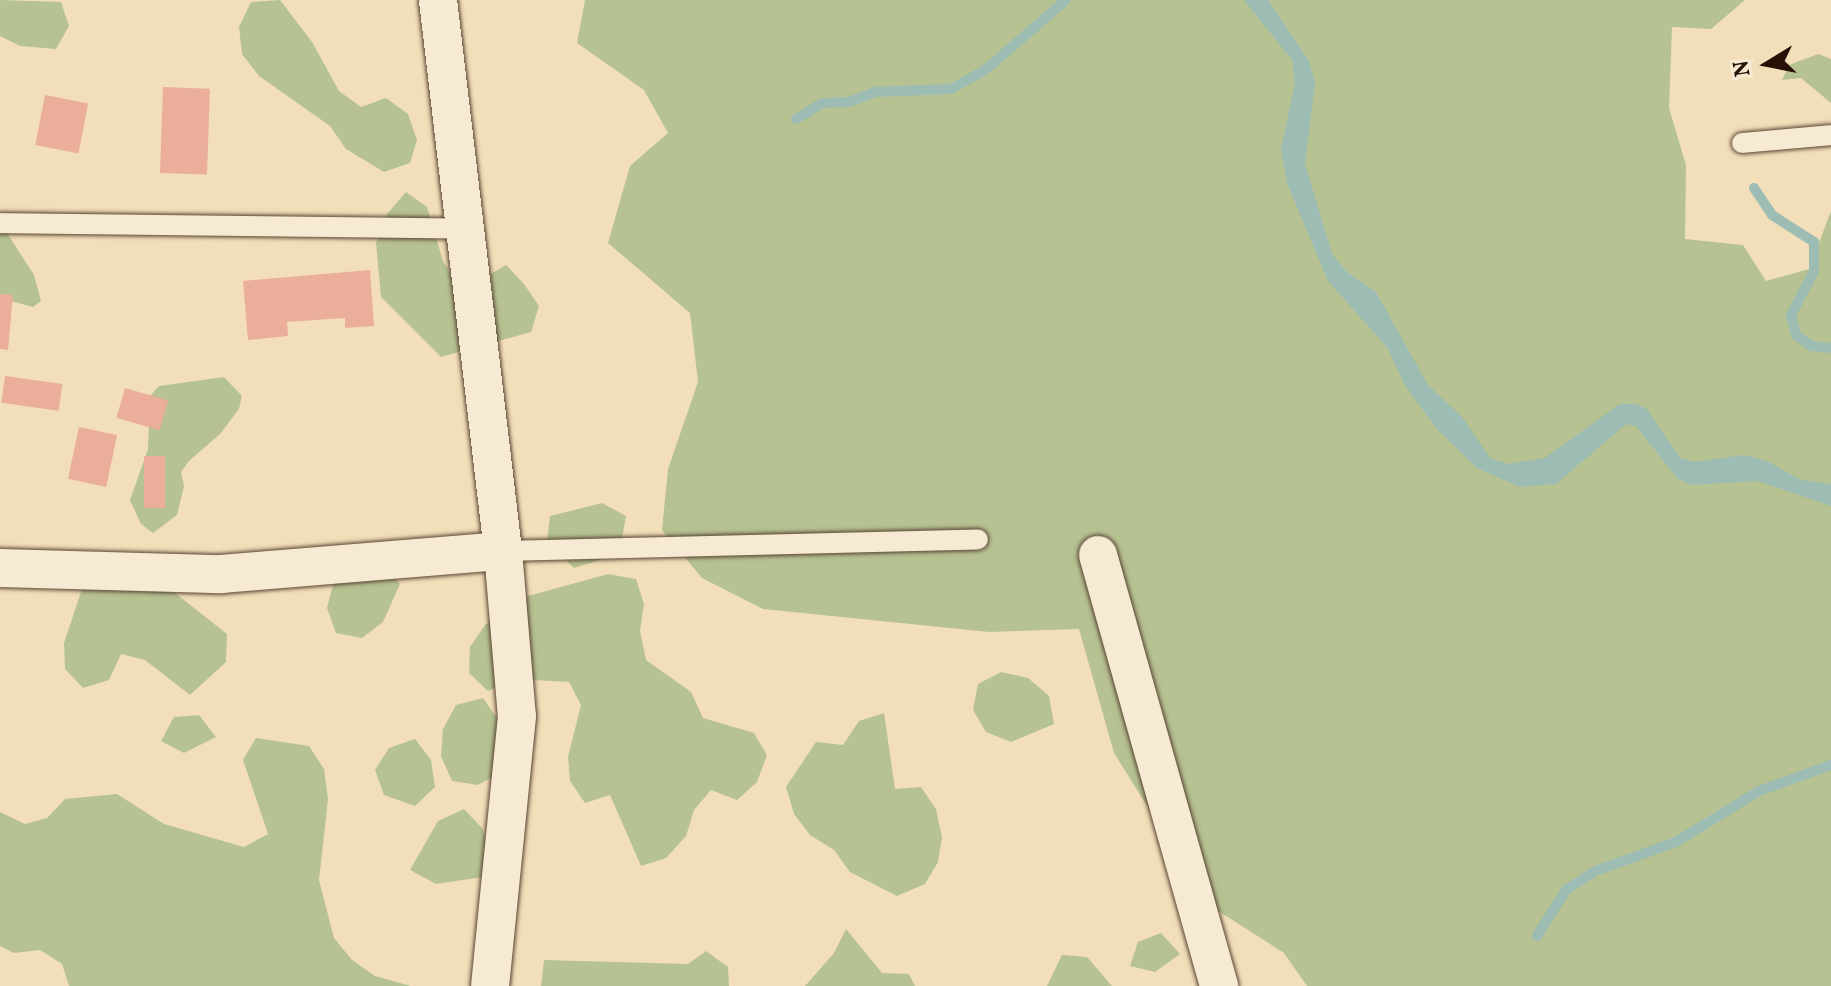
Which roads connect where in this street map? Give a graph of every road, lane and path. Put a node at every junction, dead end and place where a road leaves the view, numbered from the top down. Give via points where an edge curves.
1 (438, 0) edge
2 (1831, 135) edge
3 (1742, 143) dead end
4 (0, 223) edge
5 (467, 229) junction
6 (978, 539) dead end
7 (503, 551) junction
8 (1098, 555) dead end
9 (0, 568) edge
10 (490, 986) edge
11 (1219, 986) edge

1 - 5 street
2 - 3 lane
4 - 5 lane
5 - 7 street
6 - 7 lane
7 - 9 street via 221,574
7 - 10 street via 517,716
8 - 11 street

